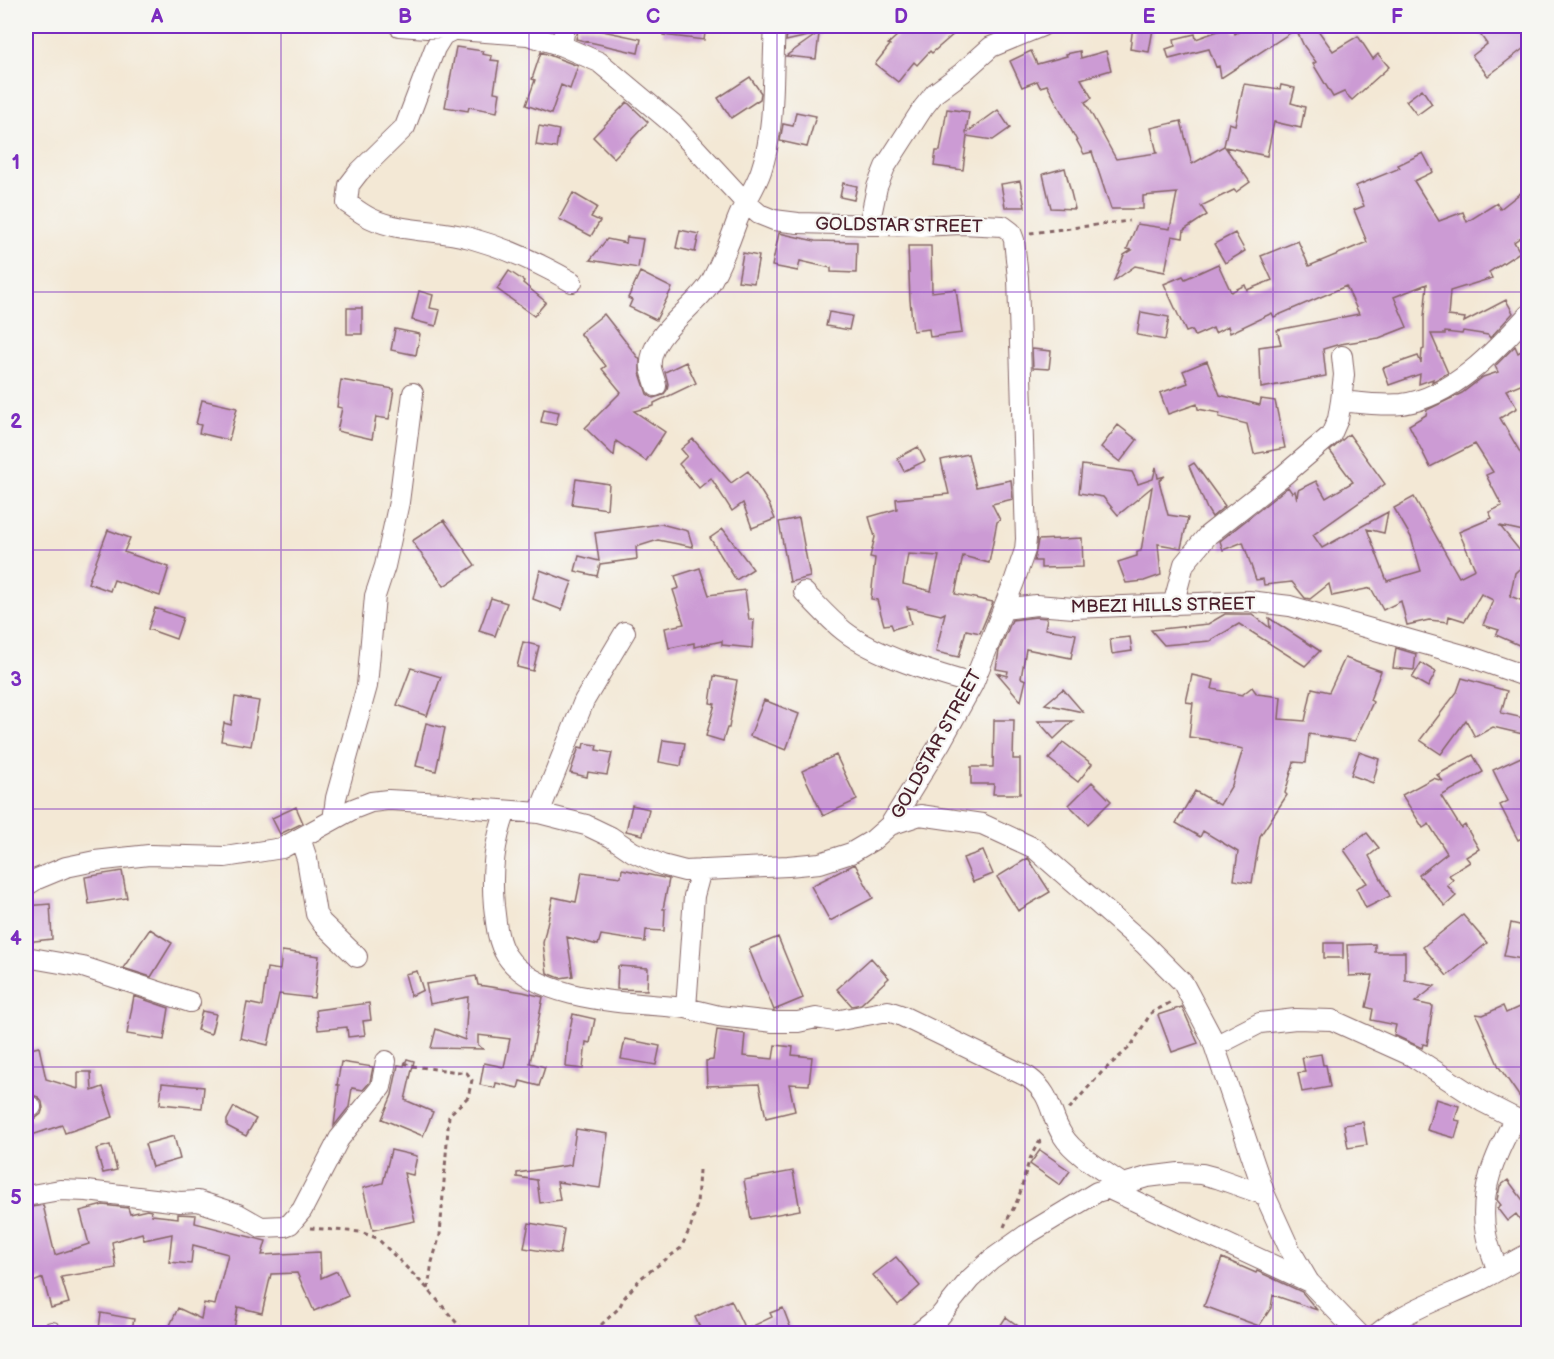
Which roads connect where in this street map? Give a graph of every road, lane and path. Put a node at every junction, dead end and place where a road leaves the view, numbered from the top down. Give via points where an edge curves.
1 (399, 26) edge
2 (565, 26) edge
3 (775, 26) edge
4 (1041, 26) edge
5 (453, 30) junction
6 (562, 46) junction
7 (746, 203) junction
8 (1129, 221) dead end
9 (869, 225) junction
10 (1011, 232) junction
11 (572, 282) dead end
12 (1528, 315) edge
13 (1342, 356) dead end
14 (656, 386) dead end
15 (413, 393) dead end
16 (1341, 400) junction
17 (804, 592) dead end
18 (1173, 605) junction
19 (1004, 609) junction
20 (625, 632) dead end
21 (1528, 677) edge
22 (973, 684) junction
23 (506, 811) junction
24 (539, 813) junction
25 (333, 820) junction
26 (890, 825) junction
27 (300, 838) junction
28 (701, 870) junction
29 (26, 886) edge
30 (26, 957) edge
31 (357, 957) dead end
32 (190, 1002) dead end
33 (1193, 1002) junction
34 (686, 1008) junction
35 (1215, 1046) junction
36 (386, 1061) joint
37 (1522, 1122) edge
38 (1058, 1124) junction
39 (699, 1170) dead end
40 (1114, 1186) junction
41 (26, 1196) edge
42 (1265, 1196) junction
43 (290, 1224) junction
44 (1528, 1254) edge
45 (991, 1260) junction
46 (1497, 1270) junction
47 (1309, 1282) junction
48 (428, 1289) junction
49 (601, 1325) dead end
50 (466, 1334) edge
51 (917, 1334) edge
52 (1359, 1334) edge
53 (1377, 1334) edge

1 - 5 street, GOLDSTAR STREET
2 - 6 street
3 - 7 street via 768,137 761,171
4 - 9 street via 991,47 923,108 885,167
5 - 6 street, GOLDSTAR STREET via 528,35
5 - 11 street via 443,35 435,48 405,127 349,185 347,203 386,223 468,237 497,247
6 - 7 street, GOLDSTAR STREET via 598,62 664,117
7 - 9 street, GOLDSTAR STREET via 774,220
7 - 14 street via 707,289 658,342 651,367
8 - 10 path via 1037,233
9 - 10 street, GOLDSTAR STREET via 971,224 1003,226
10 - 19 street, GOLDSTAR STREET via 1018,278 1026,539
12 - 16 street via 1472,373 1419,400 1371,404
13 - 16 street
15 - 25 street via 399,502 386,566 375,596 367,686
16 - 18 street via 1331,435 1208,535 1184,564
17 - 22 street via 846,632 868,645
18 - 19 street, MBEZI HILLS STREET via 1036,605
18 - 21 street, MBEZI HILLS STREET via 1249,602 1290,606 1452,651
19 - 22 street, GOLDSTAR STREET
20 - 24 street via 584,700
22 - 26 street, GOLDSTAR STREET
23 - 24 street, GOLDSTAR STREET
23 - 25 street, GOLDSTAR STREET via 442,802 388,800 371,802
23 - 34 street via 495,847 492,888 498,936 505,954 526,974 550,988 605,1000
24 - 28 street, GOLDSTAR STREET via 586,825 663,865 685,871
25 - 27 street, GOLDSTAR STREET
26 - 28 street, GOLDSTAR STREET via 851,853 820,863
26 - 33 street via 920,815 982,824 1034,848 1144,944 1183,983
27 - 29 street, GOLDSTAR STREET via 282,848 225,857 149,855 95,861 66,867
27 - 31 street via 316,914
28 - 34 street via 694,896
30 - 32 street via 83,967
33 - 35 street
33 - 38 path via 1174,1000 1151,1013 1131,1046 1102,1072
34 - 38 street via 773,1022 816,1018 835,1021 888,1011 1041,1086
35 - 37 street via 1260,1023 1332,1020 1412,1056
35 - 42 street
36 - 43 street via 381,1087 339,1138 302,1210
36 - 48 path via 467,1073 472,1080 468,1097 449,1115 440,1235
37 - 46 street via 1500,1147 1484,1205 1486,1234
38 - 40 street via 1073,1148
38 - 45 path via 1033,1152 1018,1199
39 - 49 path via 697,1204 681,1248 641,1278
40 - 42 street via 1168,1174 1202,1174
40 - 45 street via 1083,1200
40 - 47 street
41 - 43 street via 60,1190 198,1201 238,1214 261,1227
42 - 47 street
43 - 48 path via 360,1232 376,1238
44 - 46 street
45 - 51 street via 940,1316
46 - 53 street via 1392,1321
47 - 52 street
48 - 50 path

